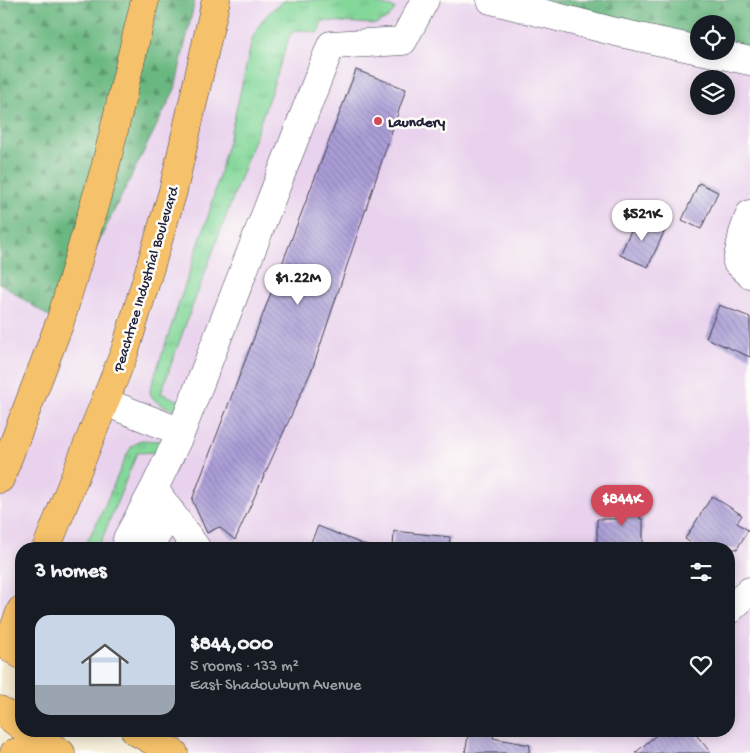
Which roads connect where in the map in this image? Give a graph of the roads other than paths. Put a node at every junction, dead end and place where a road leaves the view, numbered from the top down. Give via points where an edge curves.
1 (145, 0) edge
2 (216, 0) edge
3 (425, 0) edge
4 (490, 0) edge
5 (690, 48) edge
6 (735, 58) edge
7 (750, 61) edge
8 (750, 214) edge
9 (750, 274) edge
10 (105, 402) junction
11 (181, 432) junction
12 (2, 471) edge
13 (154, 489) junction
14 (171, 512) junction
15 (49, 542) edge
16 (186, 542) edge
17 (750, 591) edge
18 (735, 605) edge
19 (15, 627) edge
20 (7, 650) edge
21 (0, 710) edge
22 (15, 721) edge
23 (38, 737) edge
24 (146, 737) edge
25 (14, 753) edge
26 (48, 753) edge
27 (61, 753) edge
28 (174, 753) edge

1 - 12 main road via 105,168 60,322
2 - 10 main road, Peachtree Industrial Boulevard via 173,191 125,351
3 - 11 street via 403,42 331,45
4 - 5 street
6 - 7 street
8 - 9 street via 737,262
10 - 11 street
10 - 15 main road, Peachtree Industrial Boulevard
11 - 13 street
13 - 14 street
13 - 14 street via 140,540
14 - 16 street
17 - 18 street
19 - 20 main road
21 - 22 main road
23 - 27 main road
24 - 28 main road
25 - 26 main road via 29,749

